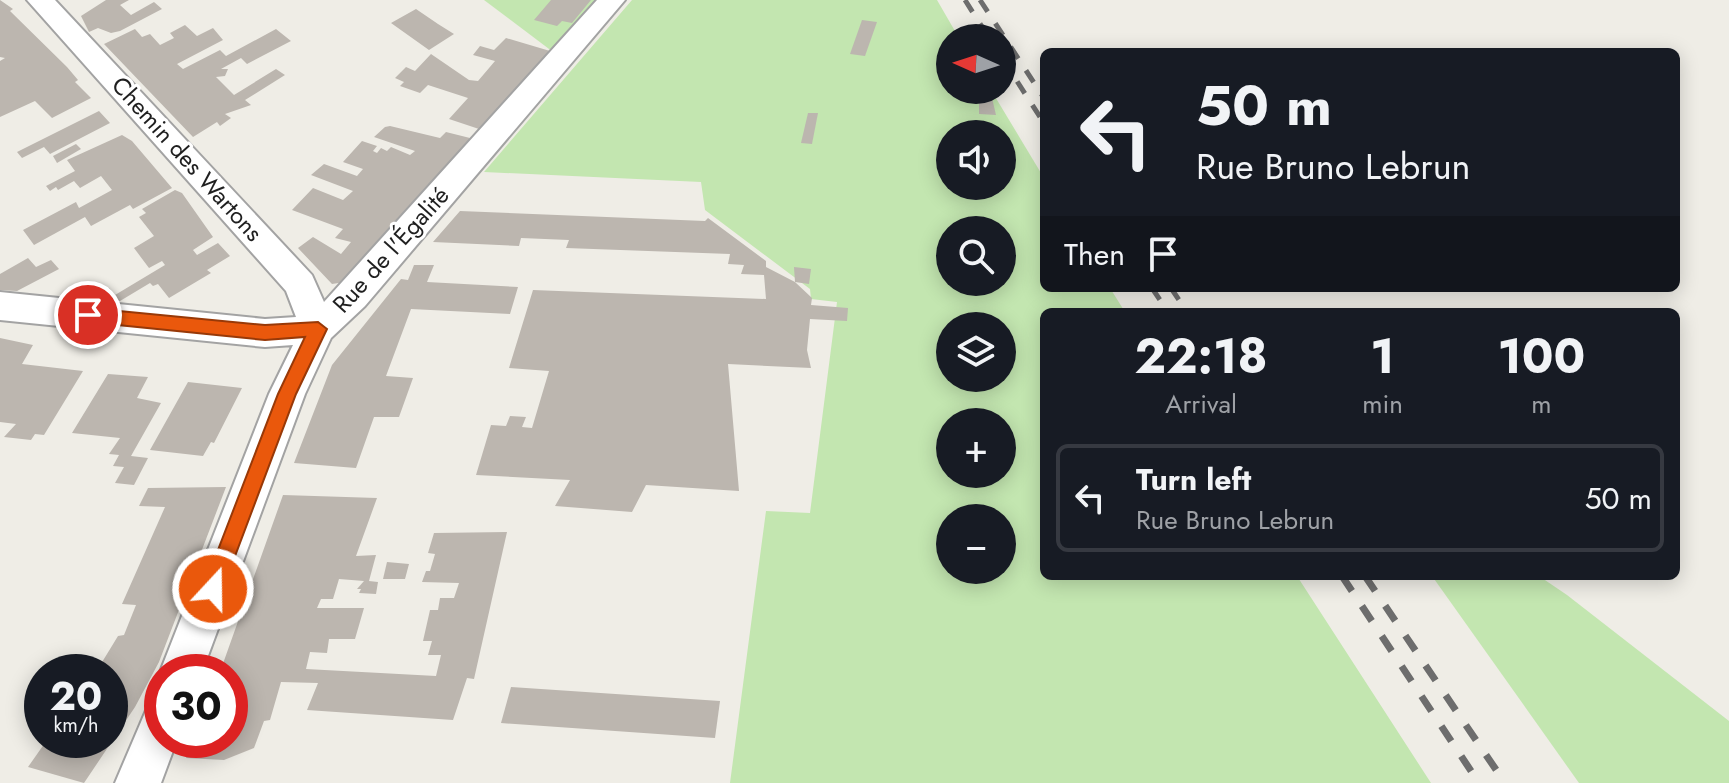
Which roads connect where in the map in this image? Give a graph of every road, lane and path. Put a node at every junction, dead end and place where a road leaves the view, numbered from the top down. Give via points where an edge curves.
1 (40, 0) edge
2 (612, 0) edge
3 (0, 306) edge
4 (318, 329) junction
5 (188, 654) edge
6 (148, 758) edge
7 (138, 783) edge

1 - 4 street, Chemin des Wartons via 300,284
2 - 4 street, Rue de l'Égalité via 353,296
3 - 4 street via 265,333
4 - 5 street, Rue de l'Égalité via 287,394
6 - 7 street

